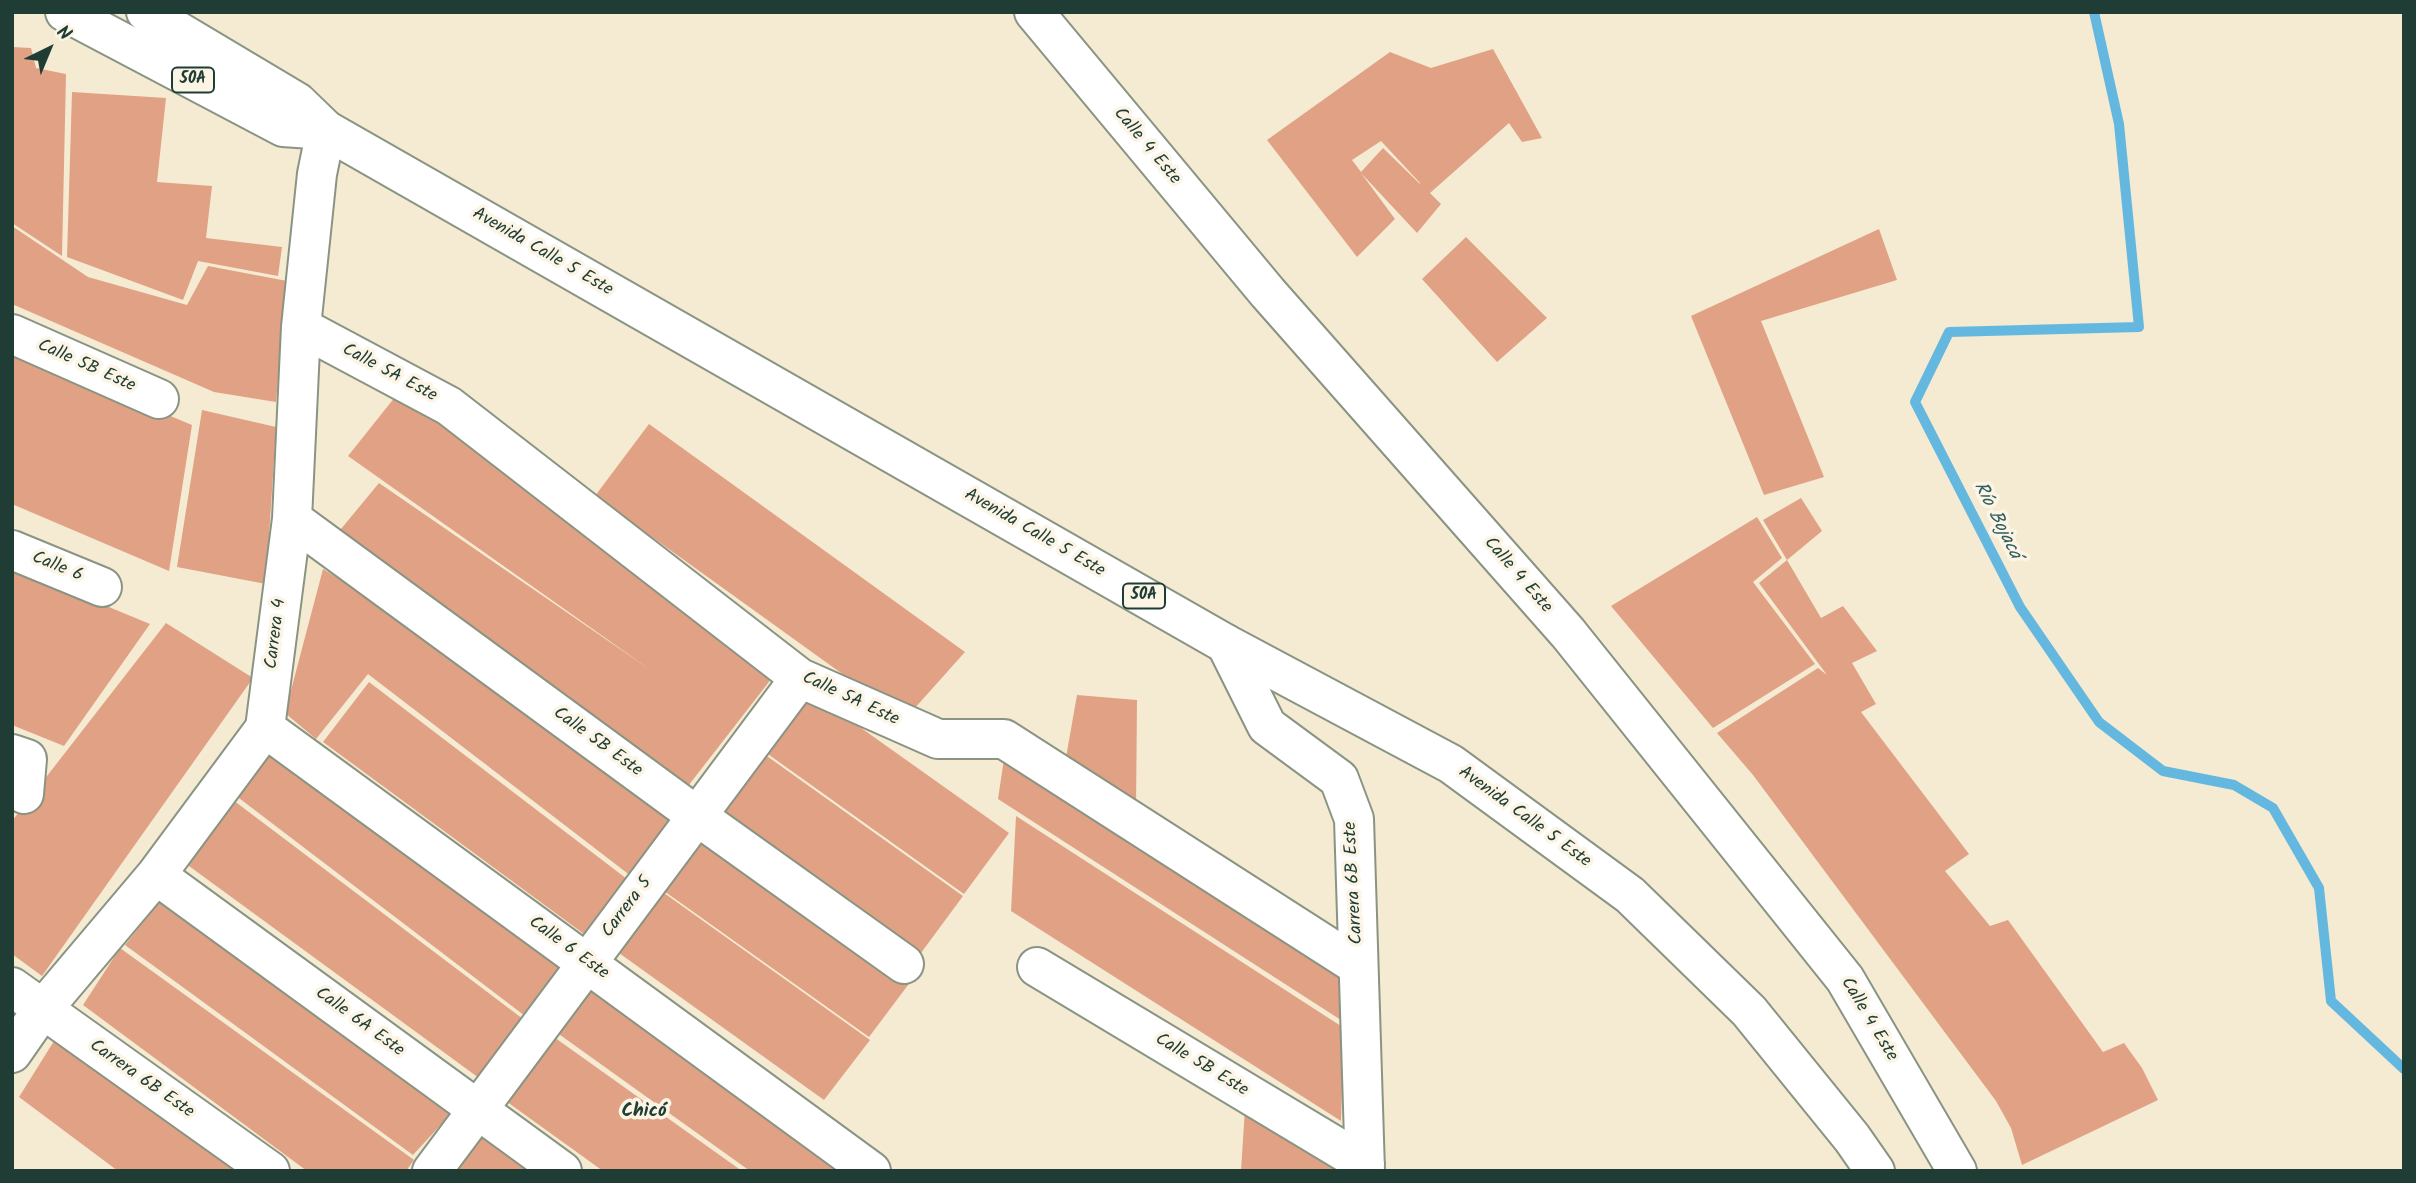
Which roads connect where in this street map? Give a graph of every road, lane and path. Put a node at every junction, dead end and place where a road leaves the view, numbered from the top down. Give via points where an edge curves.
1 (65, 12) edge
2 (146, 12) edge
3 (1034, 12) edge
4 (326, 130) junction
5 (301, 327) junction
6 (12, 334) edge
7 (159, 400) dead end
8 (292, 519) junction
9 (12, 550) edge
10 (102, 587) dead end
11 (1226, 643) junction
12 (800, 678) junction
13 (265, 728) junction
14 (12, 754) edge
15 (24, 794) dead end
16 (697, 816) junction
17 (156, 875) junction
18 (587, 963) junction
19 (904, 964) dead end
20 (1358, 966) junction
21 (1037, 967) dead end
22 (12, 987) edge
23 (42, 1010) junction
24 (12, 1054) edge
25 (478, 1109) junction
26 (1365, 1167) edge
27 (270, 1171) edge
28 (432, 1171) edge
29 (562, 1171) edge
30 (871, 1171) edge
31 (1875, 1171) edge
32 (1957, 1171) edge

1 - 4 street, Avenida Calle 5 Este / 50A via 283,127
2 - 4 street, Avenida Calle 5 Este / 50A via 297,102
3 - 32 street, Calle 4 Este via 1268,293 1568,633 1837,968
4 - 5 street, Carrera 4
4 - 11 street, Avenida Calle 5 Este / 50A
5 - 8 street, Carrera 4
5 - 12 street, Calle 5A Este via 449,406
6 - 7 street, Calle 5B Este
8 - 13 street, Carrera 4
8 - 16 street, Calle 5B Este
9 - 10 street, Calle 6
11 - 20 street, Carrera 6B Este via 1267,726 1339,779 1354,819
11 - 31 street, Avenida Calle 5 Este / 50A via 1451,764 1630,895 1749,1011
12 - 16 street, Carrera 5
12 - 20 street, Calle 5A Este via 938,739 1004,739
13 - 17 street, Carrera 4
13 - 18 street, Calle 6 Este
14 - 15 street via 27,759
16 - 18 street, Carrera 5
16 - 19 street, Calle 5B Este
17 - 23 street, Carrera 4
17 - 25 street, Calle 6A Este
18 - 25 street, Carrera 5
18 - 30 street, Calle 6 Este
20 - 26 street, Carrera 6B Este
21 - 26 street, Calle 5B Este
22 - 23 street, Carrera 6B Este
23 - 24 street, Carrera 4
23 - 27 street, Carrera 6B Este
25 - 28 street, Carrera 5
25 - 29 street, Calle 6A Este

